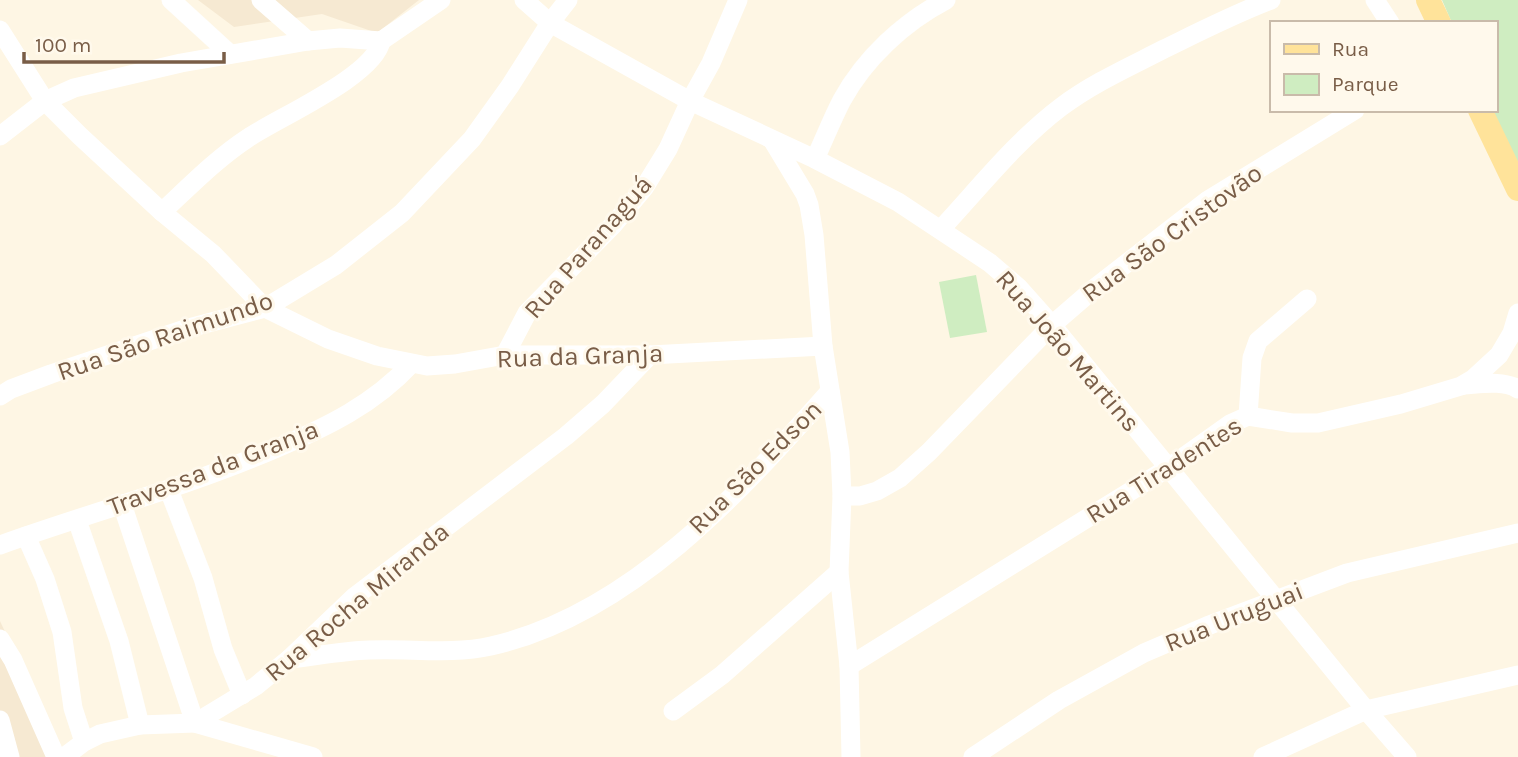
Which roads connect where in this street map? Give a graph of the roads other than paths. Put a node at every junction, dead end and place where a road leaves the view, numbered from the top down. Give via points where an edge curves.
1 (171, 0) edge
2 (261, 0) edge
3 (440, 0) edge
4 (524, 0) edge
5 (568, 0) edge
6 (738, 0) edge
7 (947, 0) edge
8 (1271, 0) edge
9 (1374, 0) edge
10 (1428, 0) edge
11 (1389, 21) edge
12 (1437, 21) edge
13 (550, 23) junction
14 (0, 30) edge
15 (308, 41) junction
16 (381, 41) junction
17 (230, 54) junction
18 (45, 101) junction
19 (690, 101) junction
20 (1352, 112) edge
21 (1481, 112) edge
22 (0, 136) edge
23 (773, 141) junction
24 (815, 159) junction
25 (1518, 189) edge
26 (162, 212) junction
27 (942, 229) junction
28 (1307, 299) dead end
29 (264, 308) junction
30 (1518, 313) edge
31 (1052, 325) junction
32 (823, 346) junction
33 (505, 355) junction
34 (650, 355) junction
35 (411, 364) junction
36 (1461, 386) junction
37 (1518, 389) edge
38 (830, 391) junction
39 (0, 396) edge
40 (1248, 416) junction
41 (1168, 468) junction
42 (169, 490) junction
43 (842, 496) junction
44 (122, 505) junction
45 (77, 520) junction
46 (1518, 533) edge
47 (26, 536) junction
48 (0, 545) edge
49 (839, 572) junction
50 (1276, 599) junction
51 (0, 639) edge
52 (289, 659) junction
53 (849, 666) junction
54 (1518, 676) edge
55 (242, 695) junction
56 (673, 710) dead end
57 (1366, 710) junction
58 (0, 720) edge
59 (194, 723) junction
60 (140, 725) junction
61 (84, 742) junction
62 (10, 757) edge
63 (56, 757) edge
64 (64, 757) edge
65 (313, 757) edge
66 (851, 757) edge
67 (973, 757) edge
68 (1262, 757) edge
69 (1407, 757) edge

1 - 17 street
2 - 15 street
3 - 16 street
4 - 13 street, Rua João Martins
5 - 13 street, Rua São Raimundo
6 - 19 street, Rua Paranaguá
7 - 24 street via 900,30 865,65
8 - 27 street via 1128,67 1060,108
9 - 11 street
10 - 12 main road
13 - 19 street, Rua João Martins
13 - 29 street, Rua São Raimundo via 472,139 429,186 369,241
14 - 18 street
15 - 16 street
15 - 17 street
16 - 26 street via 365,66 249,136
17 - 18 street via 74,88
18 - 22 street
18 - 26 street
19 - 23 street, Rua João Martins
19 - 33 street, Rua Paranaguá via 644,188 527,313
20 - 31 street, Rua São Cristovão via 1208,201
21 - 25 main road
23 - 24 street, Rua João Martins
23 - 32 street via 809,205
24 - 27 street, Rua João Martins
26 - 29 street via 214,254
27 - 31 street, Rua João Martins via 1009,280
28 - 40 street via 1258,341 1252,358
29 - 35 street, Rua da Granja via 328,339
29 - 39 street, Rua São Raimundo via 185,329
30 - 36 street, Rua Tiradentes via 1499,355
31 - 41 street, Rua João Martins
31 - 43 street, Rua São Cristovão via 900,478 877,492
32 - 34 street, Rua da Granja
32 - 38 street
33 - 34 street, Rua da Granja
33 - 35 street, Rua da Granja via 455,364
34 - 52 street, Rua Rocha Miranda via 594,412 354,597
35 - 42 street, Travessa da Granja via 392,385 361,407 312,433
36 - 37 street via 1494,383
36 - 40 street, Rua Tiradentes via 1318,424
38 - 43 street
38 - 52 street, Rua São Edson via 727,503 672,550 575,615 489,646 369,650
40 - 41 street, Rua Tiradentes
41 - 50 street, Rua João Martins
41 - 53 street, Rua Tiradentes
42 - 44 street, Travessa da Granja
42 - 55 street
43 - 49 street
44 - 45 street, Travessa da Granja
44 - 59 street
45 - 47 street, Travessa da Granja
45 - 60 street via 119,641
46 - 50 street, Rua Uruguai via 1347,573
47 - 48 street, Travessa da Granja
47 - 61 street via 62,632 73,708
49 - 53 street
49 - 56 street via 722,675
50 - 57 street, Rua João Martins
50 - 67 street, Rua Uruguai via 1144,653 1059,700
51 - 63 street
52 - 55 street, Rua Rocha Miranda
53 - 66 street
54 - 57 street
55 - 59 street, Rua Rocha Miranda
57 - 68 street
57 - 69 street, Rua João Martins
58 - 62 street
59 - 60 street, Rua Rocha Miranda
59 - 65 street
60 - 61 street, Rua Rocha Miranda
61 - 64 street, Rua Rocha Miranda

